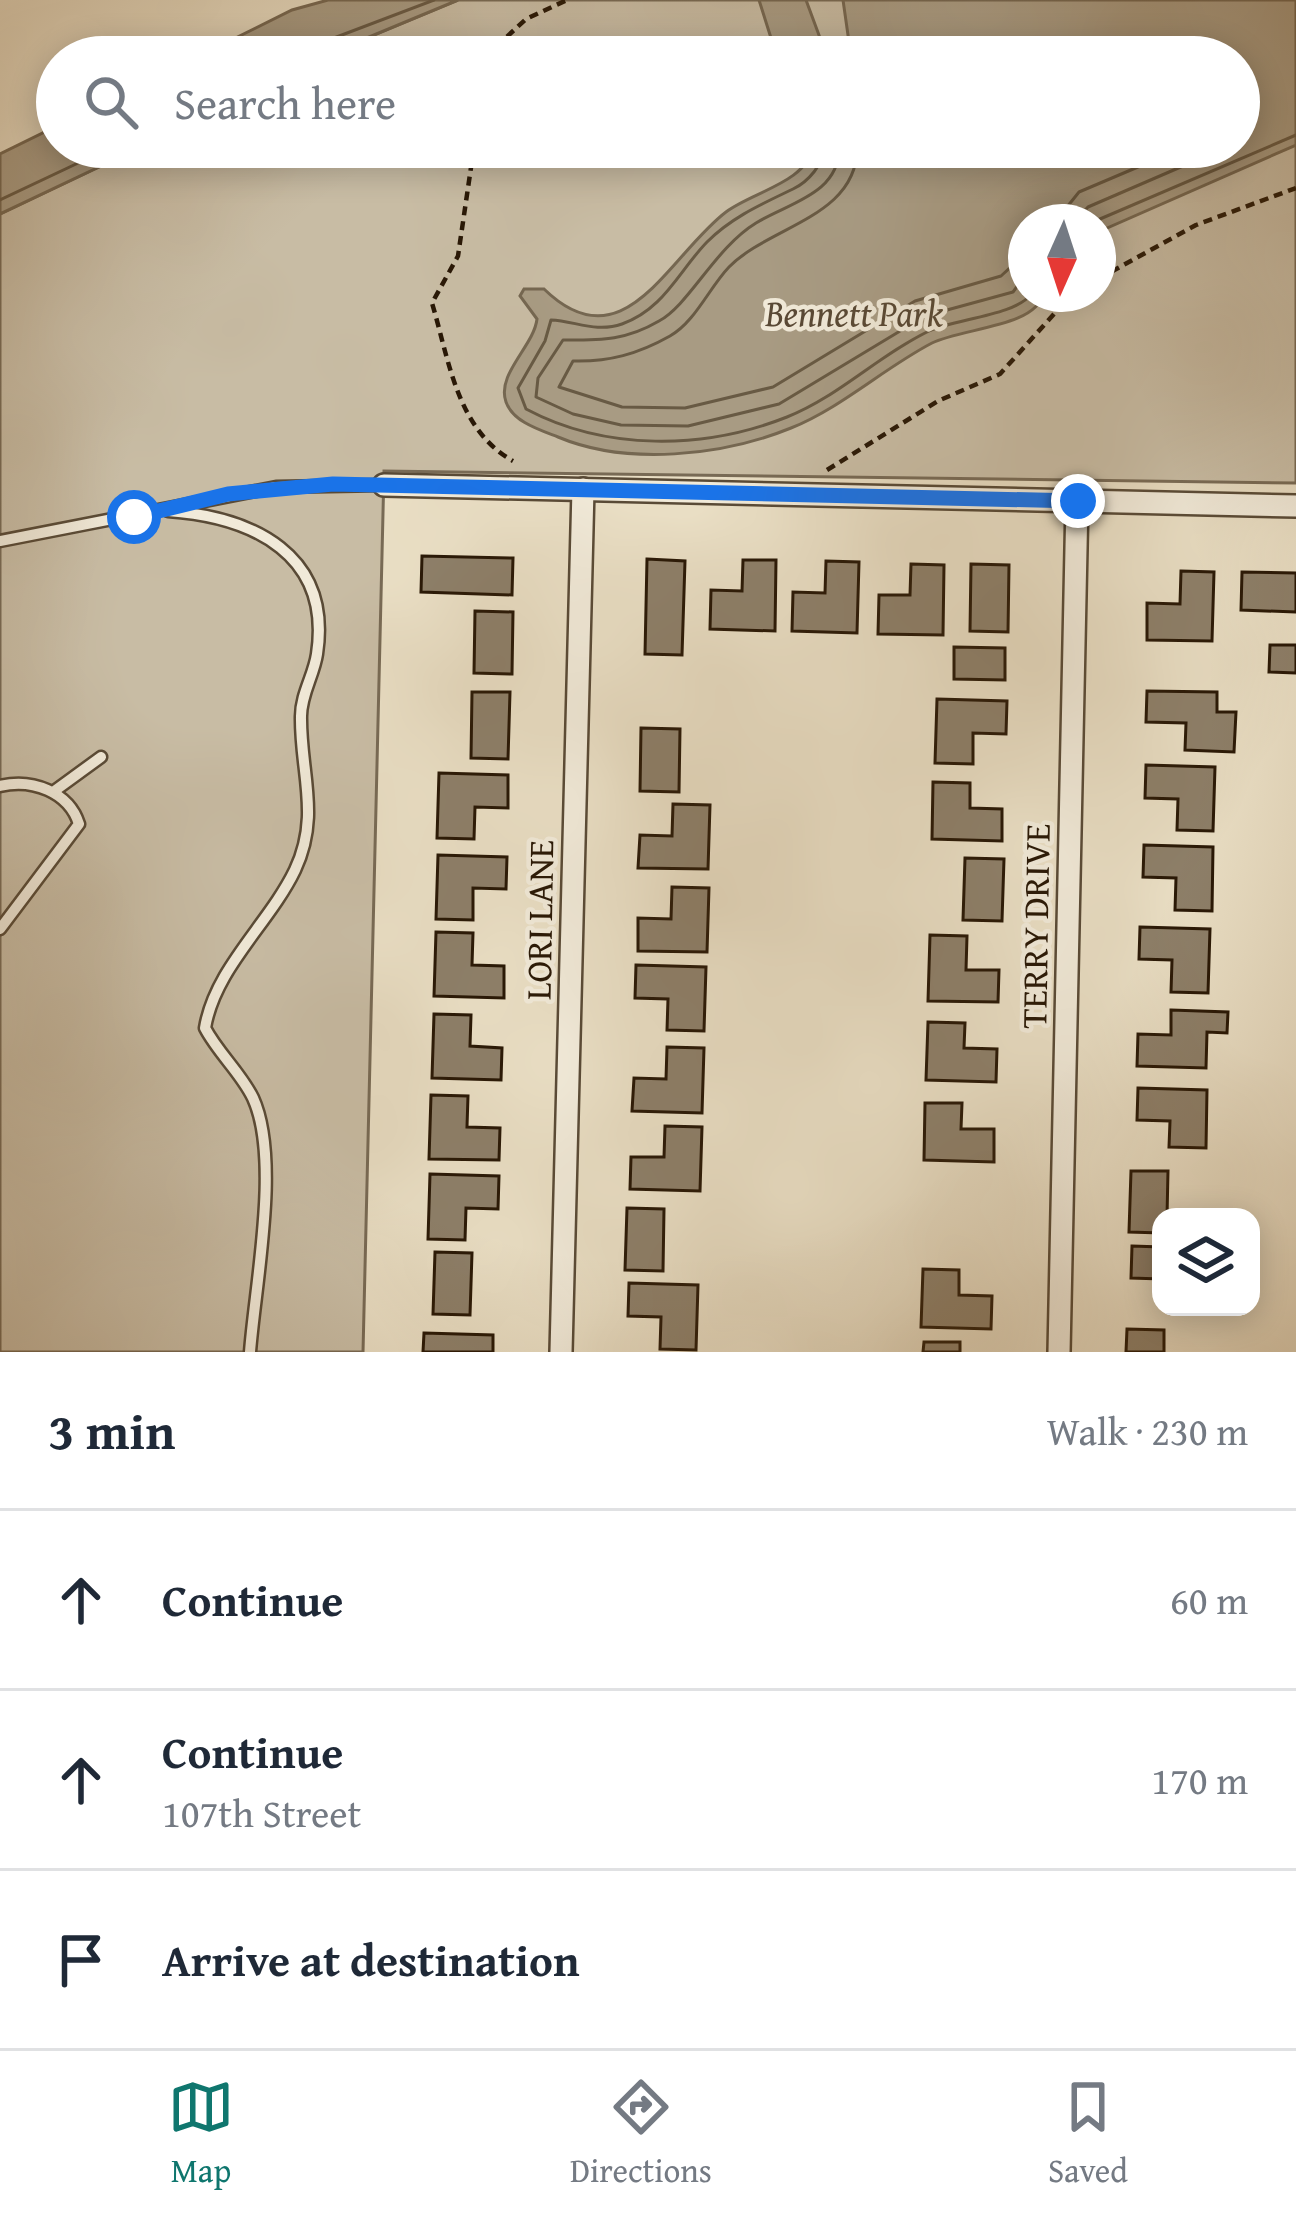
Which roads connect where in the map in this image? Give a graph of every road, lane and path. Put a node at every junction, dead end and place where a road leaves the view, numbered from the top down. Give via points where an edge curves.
1 (567, 0) edge
2 (507, 36) edge
3 (471, 168) edge
4 (1296, 188) edge
5 (1116, 269) edge
6 (1056, 312) edge
7 (825, 471) dead end
8 (384, 485) joint
9 (572, 489) junction
10 (1078, 501) junction
11 (1296, 506) edge
12 (168, 511) junction
13 (0, 541) edge
14 (101, 757) dead end
15 (0, 786) edge
16 (53, 792) junction
17 (0, 929) edge
18 (250, 1352) edge
19 (561, 1352) edge
20 (1059, 1352) edge

1 - 2 path
3 - 9 path via 458,256 432,303 466,417 497,452
4 - 5 path via 1196,226
6 - 7 path via 1000,374 938,401
8 - 9 street
8 - 12 lane via 277,487
9 - 10 street
9 - 19 street, LORI LANE
10 - 11 street
10 - 20 street, TERRY DRIVE
12 - 13 lane
12 - 18 lane via 238,522 263,536 307,576 318,611 301,717 310,829 285,886 214,993 205,1028 246,1084 262,1124 262,1252
14 - 16 lane
15 - 16 lane
16 - 17 lane via 80,824

